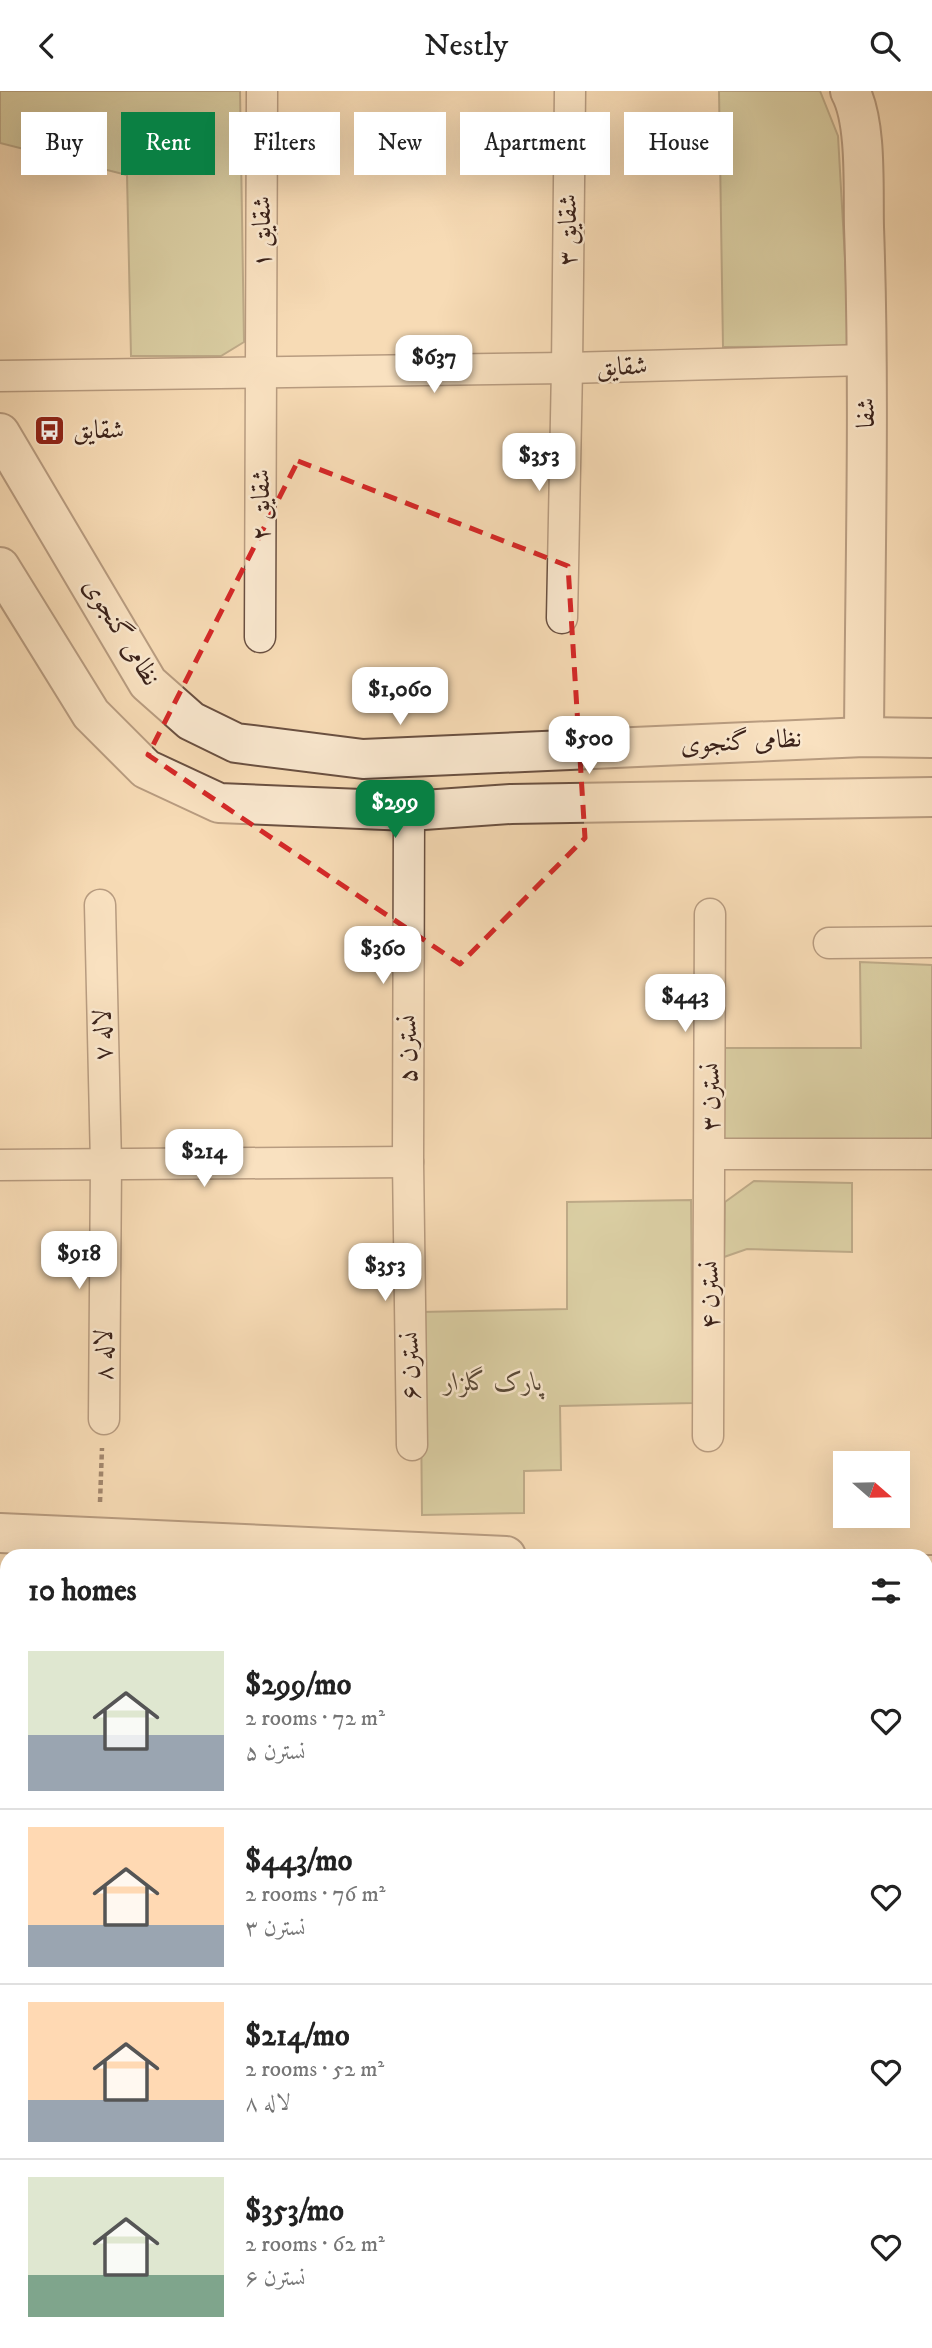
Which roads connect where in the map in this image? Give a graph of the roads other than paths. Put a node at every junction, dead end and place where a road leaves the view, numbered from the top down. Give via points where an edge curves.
1 (262, 91) edge
2 (570, 91) edge
3 (850, 91) edge
4 (866, 360) junction
5 (567, 368) junction
6 (262, 372) junction
7 (0, 376) edge
8 (0, 433) edge
9 (0, 566) edge
10 (562, 618) dead end
11 (260, 637) dead end
12 (864, 737) junction
13 (932, 738) edge
14 (618, 748) junction
15 (932, 797) edge
16 (620, 802) junction
17 (409, 811) junction
18 (100, 905) dead end
19 (710, 914) dead end
20 (932, 942) edge
21 (829, 943) dead end
22 (711, 1154) junction
23 (932, 1154) edge
24 (408, 1161) junction
25 (106, 1164) junction
26 (0, 1165) edge
27 (104, 1419) road end
28 (708, 1436) dead end
29 (412, 1445) dead end
30 (0, 1533) edge
31 (117, 1544) edge
32 (286, 1549) edge

1 - 6 street, شقایق ۱
2 - 5 street, شقایق ۳
3 - 4 street, شفا via 857,103 862,148
4 - 5 street, شقایق
4 - 12 street, شفا
5 - 6 street, شقایق
5 - 10 street, شقایق ۳
6 - 7 street, شقایق
6 - 11 street, شقایق ۲
8 - 14 street, نظامی گنجوی via 148,683 191,722 236,743 363,758
9 - 17 street via 91,715 146,769 219,803
12 - 13 street, نظامی گنجوی
12 - 14 street, نظامی گنجوی
14 - 16 street
15 - 16 street
16 - 17 street
17 - 24 street, نسترن ۵
18 - 25 street, لاله ۷
19 - 22 street, نسترن ۳
20 - 21 street
22 - 23 street
22 - 28 street, نسترن ۴
24 - 25 street
24 - 29 street, نسترن ۶
25 - 26 street
25 - 27 street, لاله ۸
30 - 31 street
31 - 32 street

